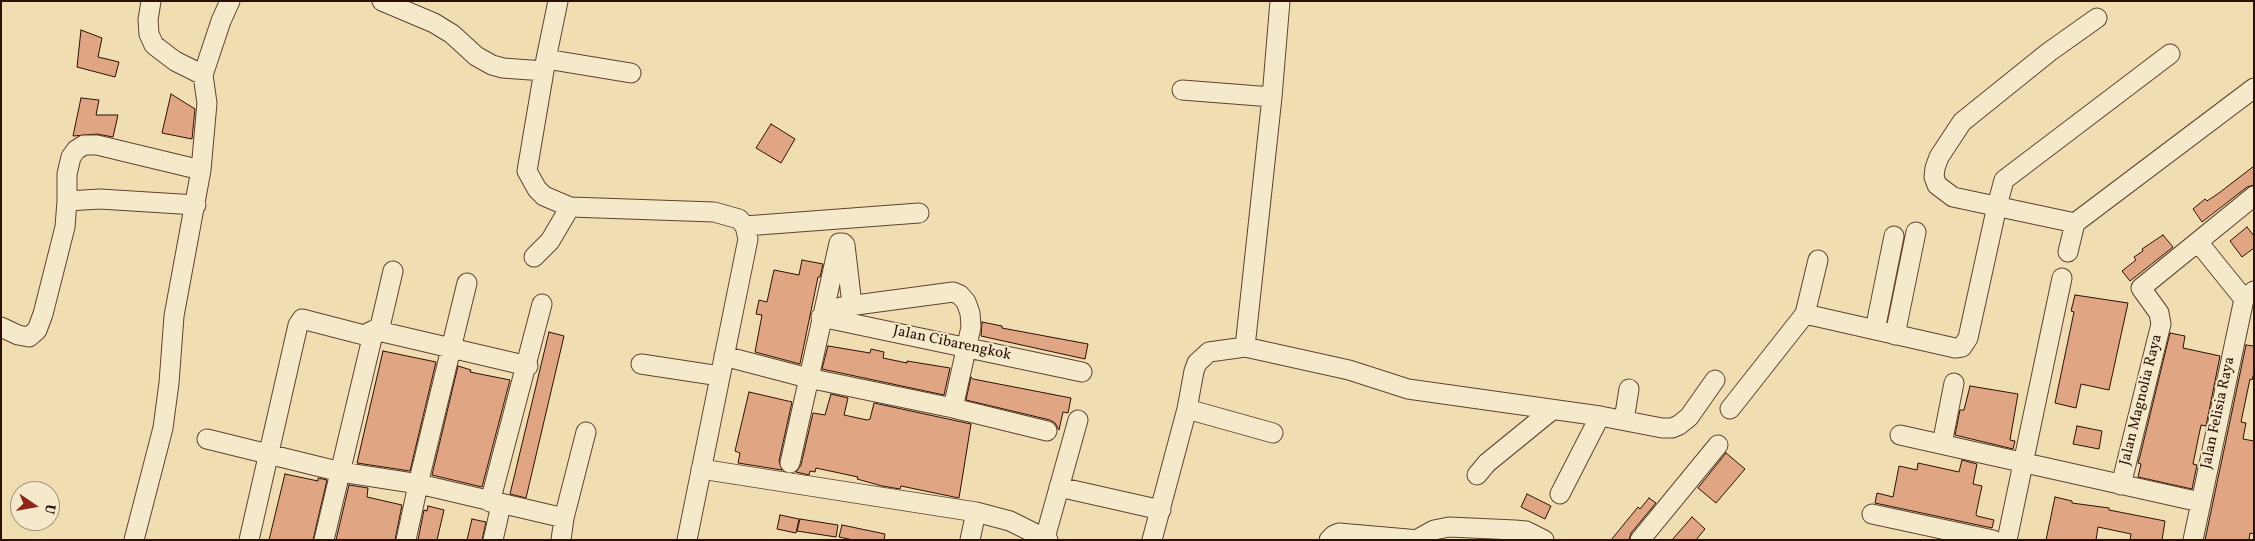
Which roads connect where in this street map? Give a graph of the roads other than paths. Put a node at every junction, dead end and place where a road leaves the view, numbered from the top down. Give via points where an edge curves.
1 (151, 1) edge
2 (230, 1) edge
3 (382, 1) edge
4 (558, 1) edge
5 (1280, 1) edge
6 (2097, 18) dead end
7 (2170, 54) dead end
8 (545, 65) junction
9 (631, 73) dead end
10 (203, 75) junction
11 (2254, 88) edge
12 (1182, 90) dead end
13 (1272, 97) junction
14 (201, 170) junction
15 (2254, 196) edge
16 (67, 201) junction
17 (196, 205) junction
18 (1997, 206) junction
19 (570, 208) junction
20 (919, 213) dead end
21 (2075, 223) junction
22 (745, 226) junction
23 (1916, 232) dead end
24 (1894, 236) dead end
25 (2198, 242) junction
26 (2068, 252) dead end
27 (534, 257) dead end
28 (1818, 260) dead end
29 (393, 270) dead end
30 (2062, 278) dead end
31 (467, 283) dead end
32 (2249, 295) edge
33 (542, 304) dead end
34 (852, 306) junction
35 (822, 313) junction
36 (1805, 314) junction
37 (1, 327) edge
38 (377, 330) junction
39 (1875, 330) junction
40 (1895, 335) junction
41 (966, 347) junction
42 (1245, 347) junction
43 (452, 349) junction
44 (724, 356) junction
45 (641, 364) dead end
46 (528, 366) junction
47 (1082, 372) dead end
48 (720, 376) junction
49 (808, 378) junction
50 (1715, 380) dead end
51 (1954, 383) dead end
52 (1629, 389) dead end
53 (953, 408) junction
54 (1187, 409) junction
55 (1730, 409) dead end
56 (1552, 410) junction
57 (1600, 416) junction
58 (1078, 420) dead end
59 (1624, 420) junction
60 (1047, 431) dead end
61 (586, 432) dead end
62 (1272, 433) dead end
63 (1900, 435) dead end
64 (207, 439) dead end
65 (1718, 444) dead end
66 (1942, 444) junction
67 (270, 455) junction
68 (2023, 462) junction
69 (790, 463) dead end
70 (701, 469) junction
71 (341, 472) junction
72 (1477, 475) dead end
73 (419, 484) junction
74 (2121, 484) junction
75 (1059, 486) junction
76 (1560, 494) dead end
77 (2200, 502) junction
78 (496, 503) junction
79 (1161, 510) junction
80 (976, 512) junction
81 (1872, 514) dead end
82 (564, 518) junction
83 (1037, 537) edge
84 (134, 540) edge
85 (249, 540) edge
86 (324, 540) edge
87 (406, 540) edge
88 (493, 540) edge
89 (562, 540) edge
90 (687, 540) edge
91 (970, 540) edge
92 (1152, 540) edge
93 (1329, 540) edge
94 (1419, 540) edge
95 (1544, 540) edge
96 (1640, 540) edge
97 (1993, 540) edge
98 (2007, 540) edge
99 (2193, 540) edge

1 - 10 street via 148,34 154,45 175,61
2 - 10 street
3 - 8 street via 434,22 492,65 503,68
4 - 8 street
5 - 13 street
6 - 18 street via 2048,52 1962,122 1939,157 1934,177 1942,190 1953,197
7 - 18 street via 2007,178
8 - 9 street
8 - 19 street via 527,171 544,196
10 - 14 street via 206,103
11 - 21 street
12 - 13 street
13 - 42 street
14 - 16 street via 97,144 84,145 71,157
14 - 17 street
15 - 25 street, Jalan Magnolia Raya
16 - 17 street via 100,199
16 - 37 street via 65,227 37,330 29,337
17 - 84 street via 174,316 163,428
18 - 21 street
18 - 40 street via 1966,343 1955,348
19 - 22 street via 714,212 739,219
19 - 27 street via 550,241
20 - 22 street
21 - 26 street
22 - 44 street via 748,239
23 - 40 street
24 - 39 street
25 - 32 street
25 - 74 street, Jalan Magnolia Raya via 2141,288 2159,314 2161,324
28 - 36 street
29 - 38 street
30 - 68 street
31 - 43 street
32 - 77 street, Jalan Felisia Raya
33 - 46 street
34 - 35 street
34 - 35 street via 845,245 838,243
34 - 41 street via 953,292 966,302 970,312 971,327
35 - 41 street, Jalan Cibarengkok
35 - 49 street
36 - 39 street
36 - 55 street
38 - 43 street
38 - 67 street via 364,335 302,320 298,325
38 - 71 street
39 - 40 street
41 - 47 street, Jalan Cibarengkok
41 - 53 street
42 - 54 street via 1209,352 1202,357 1194,371
42 - 56 street via 1349,370 1408,390
43 - 46 street
43 - 73 street
44 - 48 street
44 - 49 street
45 - 48 street
46 - 78 street
48 - 70 street
49 - 53 street
49 - 69 street
50 - 59 street via 1689,417 1679,425 1662,428
51 - 66 street
52 - 59 street
53 - 60 street
54 - 62 street
54 - 79 street
56 - 57 street
56 - 72 street
57 - 59 street
57 - 76 street
58 - 75 street
61 - 82 street
63 - 66 street
64 - 67 street
65 - 96 street
66 - 68 street
67 - 71 street
67 - 85 street
68 - 74 street
68 - 98 street
70 - 80 street
70 - 90 street
71 - 73 street
71 - 86 street
73 - 78 street
73 - 87 street
74 - 77 street
75 - 79 street
75 - 83 street
77 - 99 street, Jalan Felisia Raya
78 - 82 street
78 - 88 street
79 - 92 street
80 - 83 street via 1010,521
80 - 91 street
81 - 97 street
82 - 89 street
93 - 94 street via 1340,533
94 - 95 street via 1434,530 1449,527 1515,530

